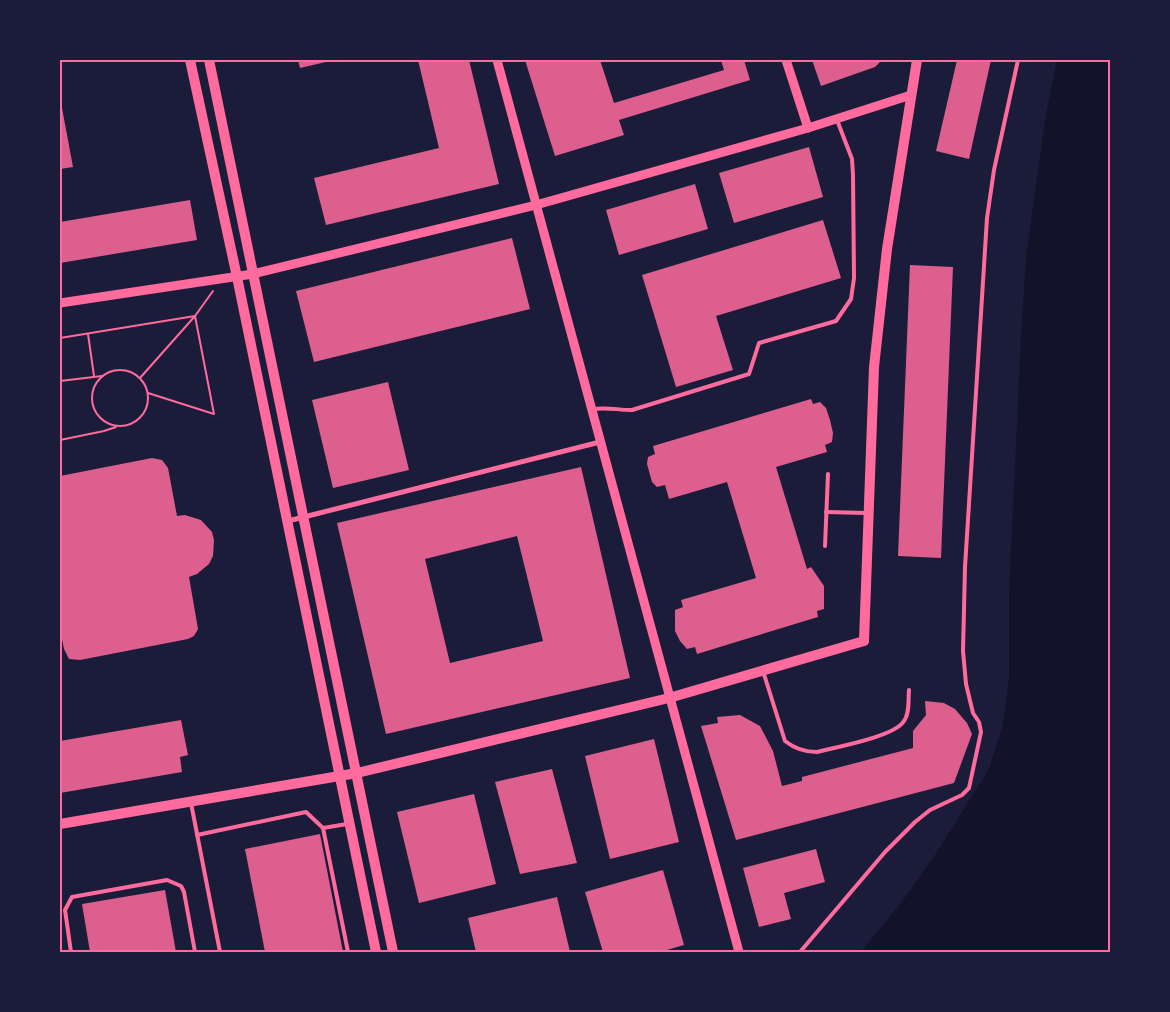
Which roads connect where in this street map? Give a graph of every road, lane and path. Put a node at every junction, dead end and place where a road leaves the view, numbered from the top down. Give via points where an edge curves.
1 (190, 60) edge
2 (209, 60) edge
3 (497, 60) edge
4 (786, 60) edge
5 (917, 60) edge
6 (1018, 60) edge
7 (911, 95) junction
8 (836, 119) junction
9 (808, 128) junction
10 (536, 205) junction
11 (253, 274) junction
12 (238, 277) junction
13 (223, 279) junction
14 (60, 303) edge
15 (195, 316) junction
16 (88, 334) junction
17 (60, 338) edge
18 (94, 376) junction
19 (102, 376) junction
20 (140, 378) junction
21 (60, 382) edge
22 (148, 393) junction
23 (591, 410) junction
24 (117, 426) junction
25 (60, 440) edge
26 (600, 442) junction
27 (828, 474) dead end
28 (826, 512) junction
29 (867, 513) junction
30 (304, 518) junction
31 (288, 521) junction
32 (825, 546) dead end
33 (764, 671) junction
34 (909, 690) dead end
35 (669, 698) junction
36 (357, 773) junction
37 (341, 776) junction
38 (191, 803) junction
39 (60, 824) edge
40 (350, 824) junction
41 (322, 828) junction
42 (197, 835) junction
43 (71, 952) edge
44 (195, 952) edge
45 (220, 952) edge
46 (348, 952) edge
47 (376, 952) edge
48 (394, 952) edge
49 (739, 952) edge
50 (800, 952) edge

1 - 12 main road
2 - 11 main road
3 - 10 street
4 - 9 street
5 - 7 main road
6 - 50 lane via 987,218 965,567 963,651 966,684 981,732 969,788 915,822 885,852
7 - 8 street
7 - 29 main road via 880,306
8 - 9 street
8 - 23 lane via 852,159 853,175 854,278 852,299 842,314 836,321 759,343 749,374 632,410 608,407
9 - 10 street
10 - 11 street
10 - 23 street
11 - 12 street
11 - 30 main road
12 - 13 street
12 - 31 main road
13 - 14 street
13 - 15 path
15 - 16 path
15 - 20 path
15 - 22 path via 214,414
16 - 17 path
16 - 18 path
18 - 19 path
18 - 21 path
19 - 20 path via 122,370
19 - 24 path via 93,388 94,409 104,420
20 - 22 path
22 - 24 path via 143,414 132,423
23 - 26 street
24 - 25 path
26 - 30 street
26 - 35 street
27 - 28 lane
28 - 29 lane
28 - 32 lane
29 - 33 main road via 864,641
30 - 31 street
30 - 36 main road
31 - 37 main road
33 - 34 lane via 785,741 805,752 816,752 892,731 904,721
33 - 35 main road
35 - 36 main road
35 - 49 street
36 - 37 main road
36 - 48 main road
37 - 38 main road
37 - 40 main road
38 - 39 main road
38 - 42 lane
40 - 41 lane
40 - 47 main road
41 - 42 lane via 306,812
41 - 46 lane
42 - 45 lane
43 - 44 lane via 64,910 72,897 167,880 181,886 184,892

